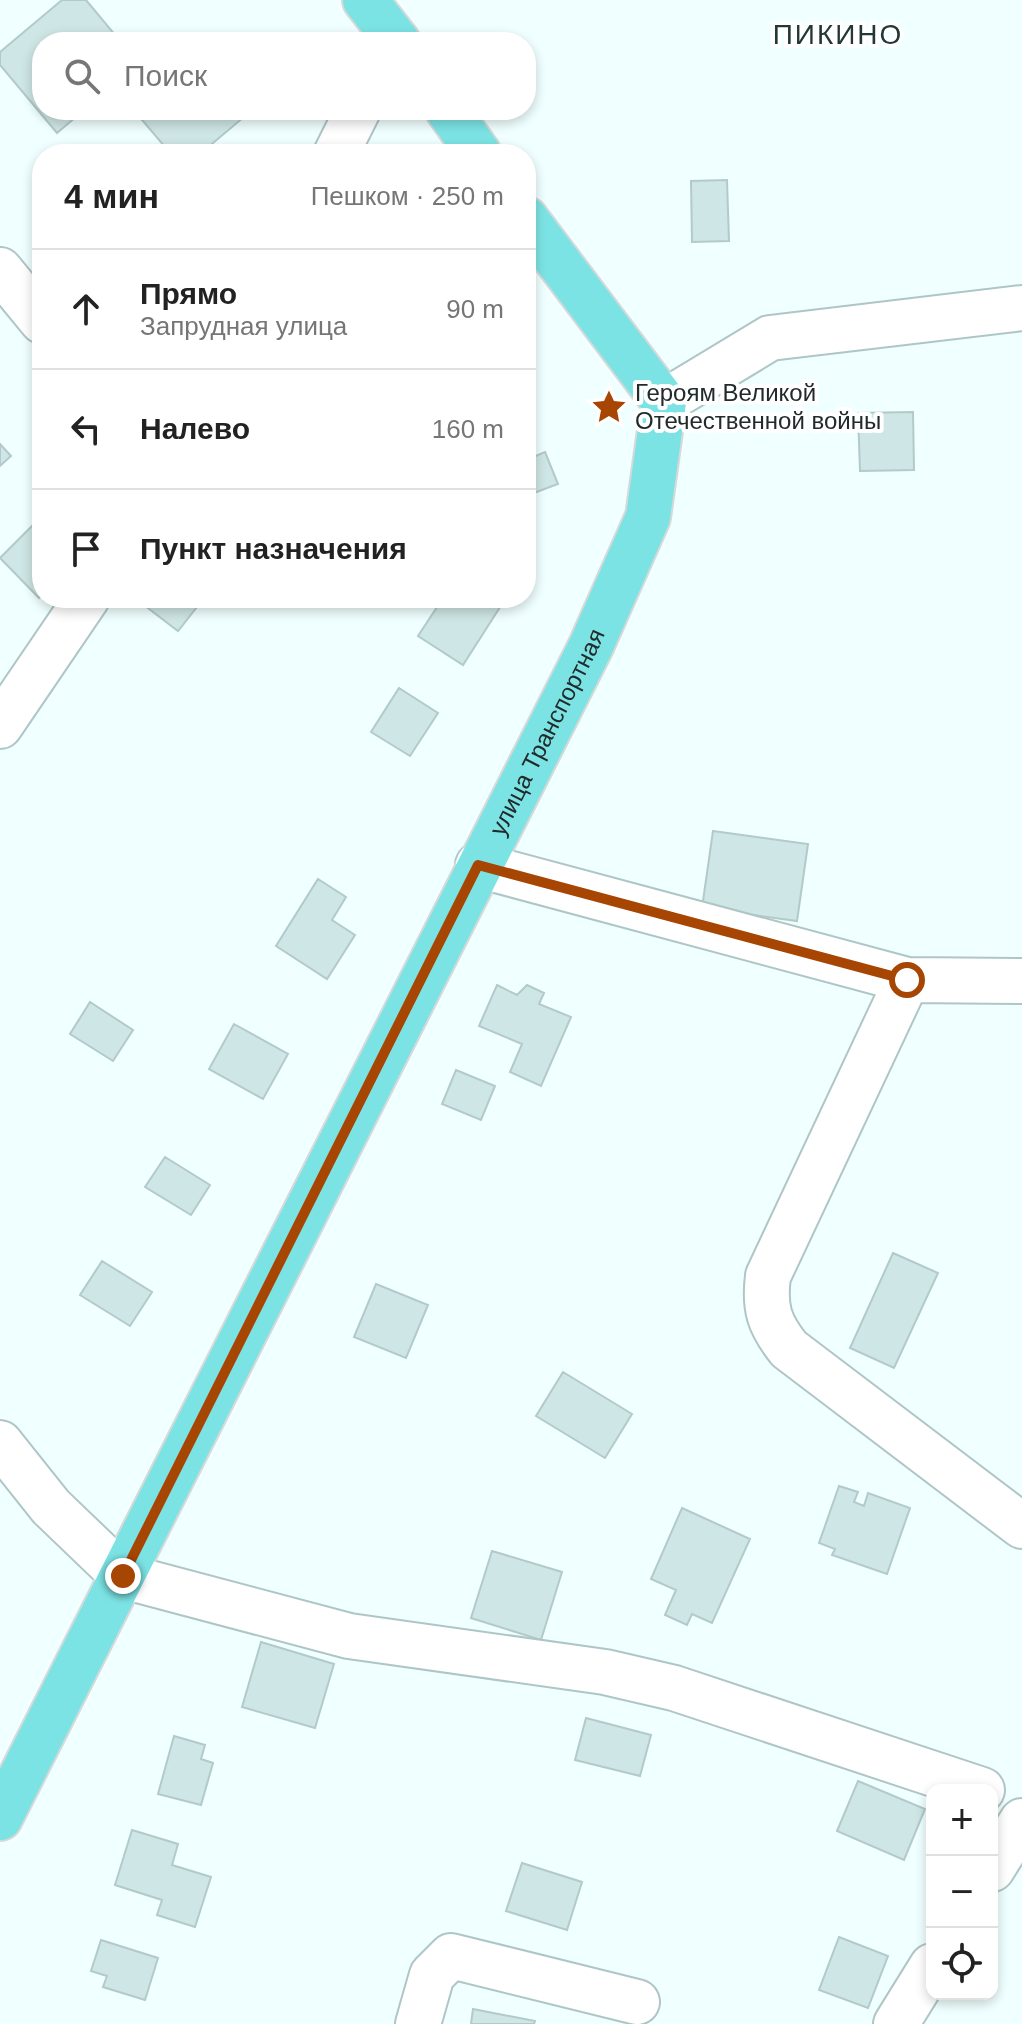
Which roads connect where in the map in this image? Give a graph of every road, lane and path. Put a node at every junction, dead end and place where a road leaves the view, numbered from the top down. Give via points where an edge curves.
1 (365, 0) edge
2 (390, 32) edge
3 (353, 120) edge
4 (455, 120) edge
5 (341, 144) edge
6 (472, 144) edge
7 (536, 232) edge
8 (0, 270) edge
9 (1022, 308) edge
10 (32, 309) edge
11 (664, 402) junction
12 (80, 608) edge
13 (0, 726) edge
14 (478, 865) junction
15 (907, 980) junction
16 (1022, 981) edge
17 (0, 1443) edge
18 (1022, 1526) edge
19 (123, 1576) junction
20 (964, 1784) edge
21 (998, 1795) edge
22 (1022, 1803) edge
23 (0, 1818) edge
24 (1022, 1821) edge
25 (998, 1859) edge
26 (926, 1976) edge
27 (637, 2002) dead end
28 (418, 2024) edge
29 (896, 2024) edge

1 - 2 main road
3 - 5 street
4 - 6 main road
7 - 11 main road
8 - 10 street
9 - 11 street via 770,338
11 - 14 main road, улица Транспортная via 648,517 591,646
12 - 13 street
14 - 15 street
14 - 19 main road, улица Транспортная
15 - 16 street
15 - 18 street via 768,1276 765,1304 772,1327 789,1349
17 - 19 street via 51,1507
19 - 20 street via 349,1636 605,1672 674,1688
19 - 23 main road, улица Транспортная
21 - 22 street
24 - 25 street
26 - 29 street
27 - 28 street via 451,1956 432,1975

